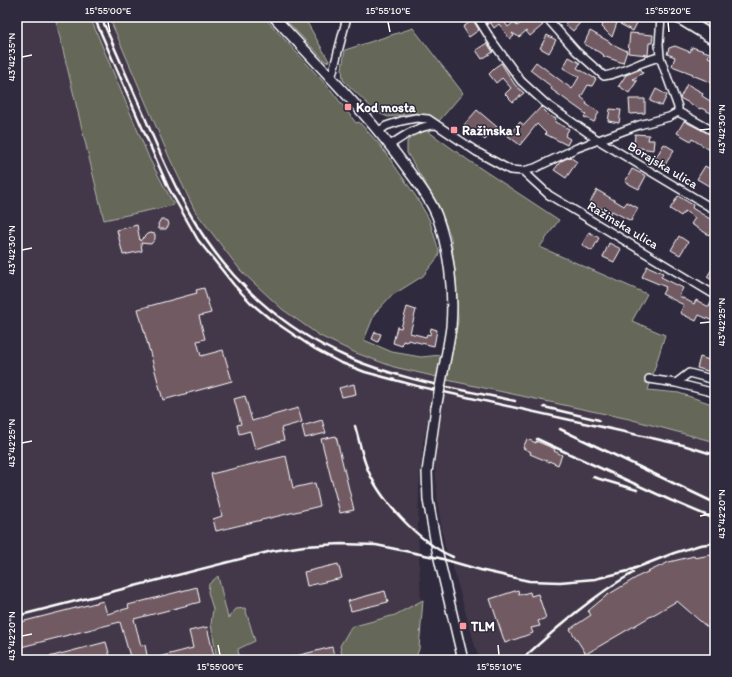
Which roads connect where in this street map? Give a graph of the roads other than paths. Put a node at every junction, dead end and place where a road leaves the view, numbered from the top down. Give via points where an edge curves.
1 (274, 17) edge
2 (348, 17) edge
3 (477, 17) edge
4 (546, 17) edge
5 (661, 17) edge
6 (679, 17) edge
7 (715, 39) edge
8 (660, 57) junction
9 (331, 80) junction
10 (678, 112) junction
11 (436, 125) junction
12 (378, 132) junction
13 (715, 132) edge
14 (598, 140) junction
15 (390, 145) junction
16 (523, 171) junction
17 (715, 210) edge
18 (715, 295) edge
19 (649, 379) dead end
20 (715, 380) edge
21 (676, 383) junction
22 (715, 393) edge
23 (463, 660) edge

1 - 9 street
2 - 9 street
3 - 14 street, Borajska ulica via 521,81 545,103
4 - 8 street via 576,51 604,76
5 - 8 street
6 - 7 main road
8 - 10 street
9 - 12 street
10 - 13 street
10 - 14 street, Borajska ulica
11 - 12 street via 428,119 416,118 386,126
11 - 15 street via 414,130
11 - 16 street via 510,170
12 - 15 street
14 - 16 street via 536,168
14 - 17 street, Borajska ulica
15 - 23 street, bridge via 419,185 436,215 444,238 448,264 451,327 427,472 428,500
16 - 18 street, Ražinska ulica via 549,195
19 - 21 street
20 - 21 street via 689,373
21 - 22 street

